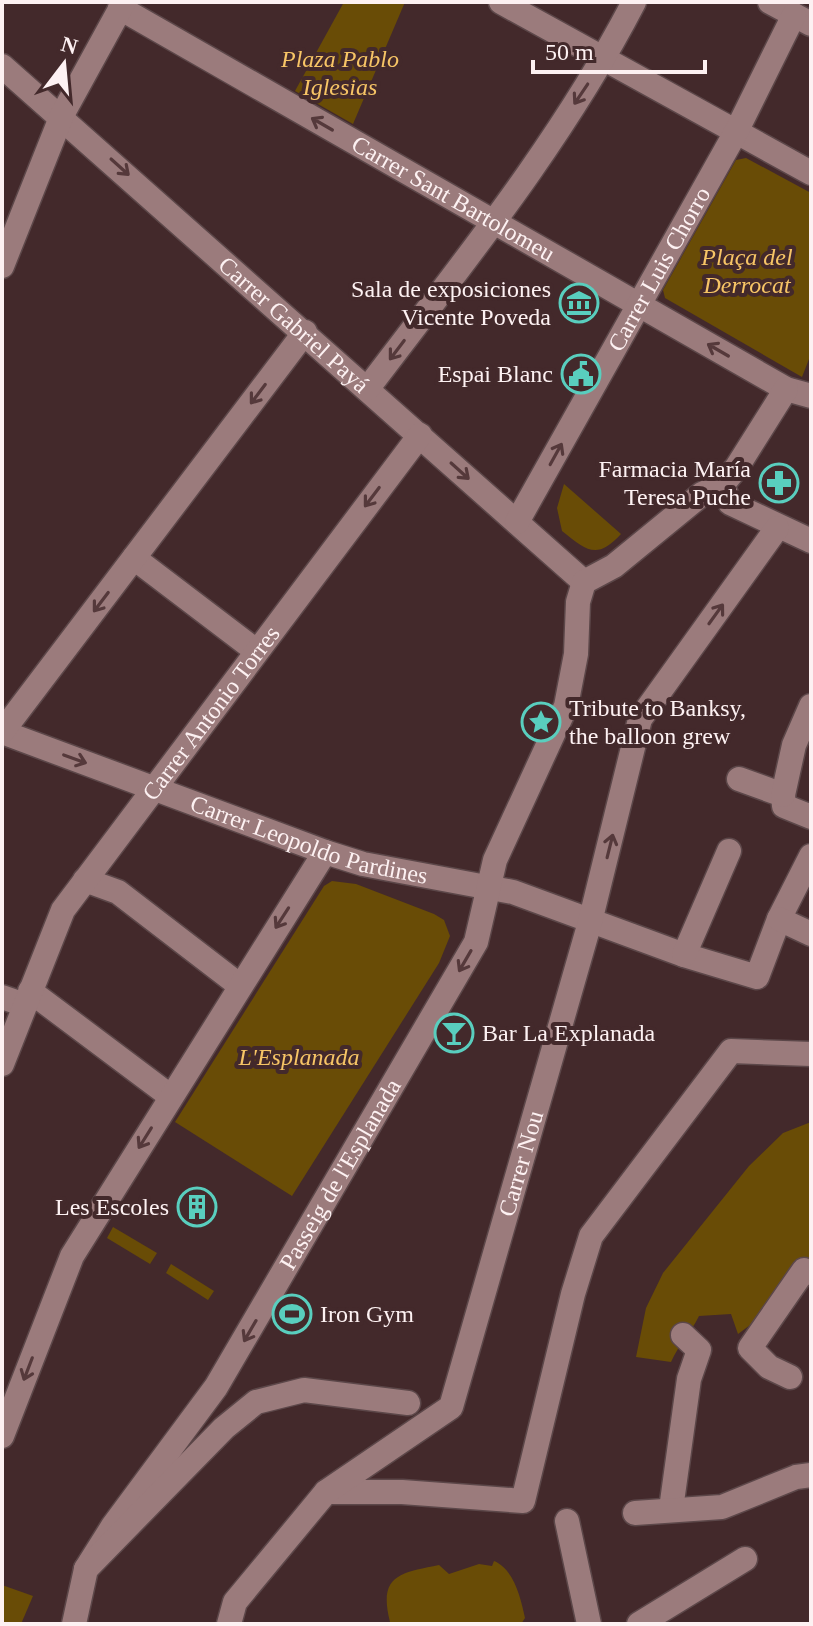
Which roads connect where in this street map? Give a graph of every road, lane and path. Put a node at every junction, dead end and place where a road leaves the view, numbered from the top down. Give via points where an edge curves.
1 (501, 2) edge
2 (634, 2) edge
3 (770, 2) edge
4 (122, 5) edge
5 (803, 20) edge
6 (604, 60) junction
7 (2, 66) edge
8 (62, 115) junction
9 (736, 132) junction
10 (811, 173) edge
11 (494, 222) junction
12 (2, 266) edge
13 (639, 305) junction
14 (305, 332) junction
15 (368, 388) junction
16 (786, 389) junction
17 (811, 396) edge
18 (420, 435) junction
19 (722, 485) junction
20 (517, 522) junction
21 (777, 528) junction
22 (811, 541) edge
23 (134, 558) junction
24 (584, 582) junction
25 (255, 650) junction
26 (811, 706) edge
27 (2, 732) edge
28 (739, 779) dead end
29 (153, 787) junction
30 (783, 795) junction
31 (811, 817) edge
32 (729, 851) dead end
33 (325, 852) junction
34 (811, 856) edge
35 (85, 880) junction
36 (486, 887) junction
37 (779, 919) junction
38 (590, 922) junction
39 (811, 934) edge
40 (684, 955) junction
41 (239, 985) junction
42 (19, 998) edge
43 (811, 1054) edge
44 (2, 1064) edge
45 (170, 1096) junction
46 (811, 1273) edge
47 (683, 1335) dead end
48 (790, 1377) dead end
49 (354, 1381) dead end
50 (304, 1390) junction
51 (408, 1403) dead end
52 (2, 1436) edge
53 (811, 1475) edge
54 (326, 1492) junction
55 (671, 1509) junction
56 (635, 1513) dead end
57 (567, 1521) dead end
58 (745, 1559) dead end
59 (86, 1569) junction
60 (74, 1624) edge
61 (229, 1624) edge
62 (589, 1624) edge
63 (639, 1624) edge

1 - 6 street
2 - 6 street
3 - 5 street
4 - 8 street
11 -> 4 street, Carrer Sant Bartolomeu
5 - 9 street, Carrer Luis Chorro
6 - 9 street
6 -> 11 street
7 - 8 street, Carrer Gabriel Payá
8 - 12 street
8 -> 14 street, Carrer Gabriel Payá
9 - 10 street
9 - 13 street, Carrer Luis Chorro
11 - 13 street, Carrer Sant Bartolomeu
11 -> 15 street
16 -> 13 street, Carrer Sant Bartolomeu
20 -> 13 street, Carrer Luis Chorro
14 - 15 street, Carrer Gabriel Payá
14 -> 23 street
15 - 18 street, Carrer Gabriel Payá
16 - 17 street, Carrer Sant Bartolomeu
16 - 19 street
18 -> 20 street, Carrer Gabriel Payá
18 -> 25 street, Carrer Antonio Torres
19 - 21 street via 730,503
19 - 24 street via 702,494 614,566
20 - 24 street, Carrer Gabriel Payá
21 - 22 street
38 -> 21 street, Carrer Nou via 640,719
23 - 25 street
23 -> 27 street
24 - 36 street, Passeig de l'Esplanada via 566,706
25 - 29 street, Carrer Antonio Torres
26 - 30 street via 794,745
27 -> 29 street, Carrer Leopoldo Pardines
28 - 30 street
29 - 33 street, Carrer Leopoldo Pardines
29 - 35 street, Carrer Antonio Torres
30 - 31 street via 784,806
32 - 40 street
33 - 36 street, Carrer Leopoldo Pardines
33 -> 41 street
34 - 37 street
35 - 41 street via 118,892
35 - 42 street, Carrer Antonio Torres via 63,910
36 - 38 street, Carrer Leopoldo Pardines
36 -> 59 street, Passeig de l'Esplanada via 476,942 240,1347
37 - 39 street
37 - 40 street, Carrer Leopoldo Pardines via 757,977
38 - 40 street, Carrer Leopoldo Pardines
38 - 54 street, Carrer Nou via 451,1407
41 - 45 street
42 - 44 street, Carrer Antonio Torres
42 - 45 street
43 - 54 street via 731,1051 591,1236 523,1501
45 -> 52 street via 72,1256
46 - 48 street via 804,1270 750,1348 769,1367
47 - 55 street via 699,1350 689,1379
49 - 50 street
50 - 51 street
50 - 59 street via 256,1402 224,1428
53 - 55 street via 722,1507
54 - 61 street via 271,1574 235,1602
55 - 56 street
57 - 62 street
58 - 63 street
59 - 60 street

